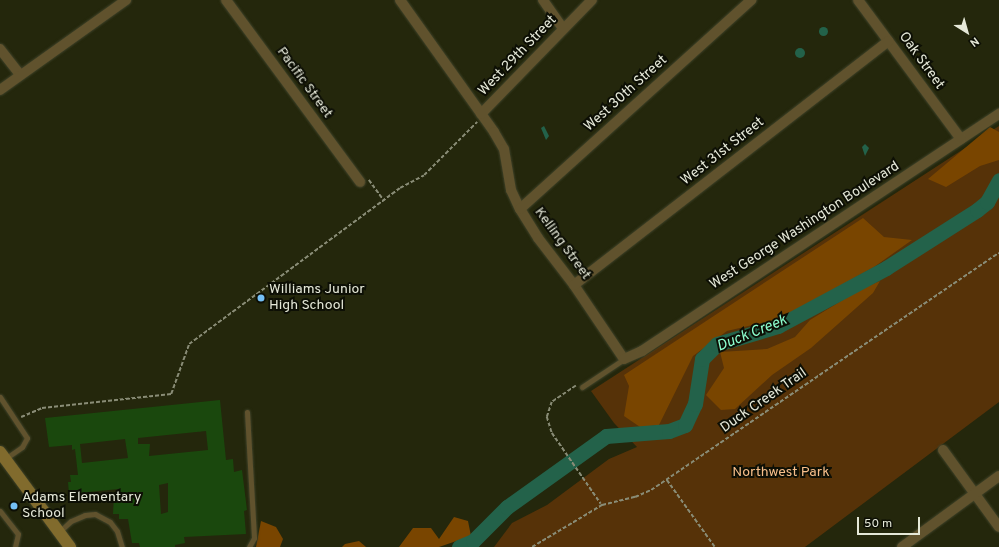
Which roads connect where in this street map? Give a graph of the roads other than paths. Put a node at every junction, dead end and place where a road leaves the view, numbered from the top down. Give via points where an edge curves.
1 (126, 0) edge
2 (226, 0) edge
3 (400, 0) edge
4 (543, 0) edge
5 (592, 0) edge
6 (751, 0) edge
7 (858, 0) edge
8 (564, 29) junction
9 (889, 41) junction
10 (0, 49) edge
11 (20, 75) junction
12 (0, 90) edge
13 (481, 114) junction
14 (999, 114) edge
15 (961, 139) junction
16 (360, 182) road end
17 (520, 209) junction
18 (574, 285) junction
19 (624, 359) junction
20 (582, 387) road end
21 (0, 397) edge
22 (247, 412) dead end
23 (943, 450) dead end
24 (3, 455) edge
25 (999, 476) edge
26 (974, 493) junction
27 (0, 511) edge
28 (999, 527) edge
29 (59, 532) junction
30 (15, 547) edge
31 (69, 547) edge
32 (122, 547) edge
33 (249, 547) edge
34 (902, 547) edge

1 - 11 street
2 - 16 street, Pacific Street
3 - 13 street, Kelling Street
4 - 8 street
5 - 8 street, West 29th Street
6 - 17 street, West 30th Street
7 - 9 street, Oak Street
8 - 13 street, West 29th Street
9 - 15 street, Oak Street
9 - 18 street, West 31st Street
10 - 11 street
11 - 12 street
13 - 17 street, Kelling Street via 504,149 511,190
14 - 15 street, West George Washington Boulevard
15 - 19 street, West George Washington Boulevard via 642,351
17 - 18 street, Kelling Street via 538,238
18 - 19 street, Kelling Street
19 - 20 lane
21 - 24 lane via 27,438 22,447
22 - 33 lane via 254,538
23 - 26 street
24 - 29 main road
25 - 26 street
26 - 28 street
26 - 34 street
27 - 30 lane via 18,534
29 - 31 main road
29 - 32 lane via 71,521 95,514 110,522 117,531

